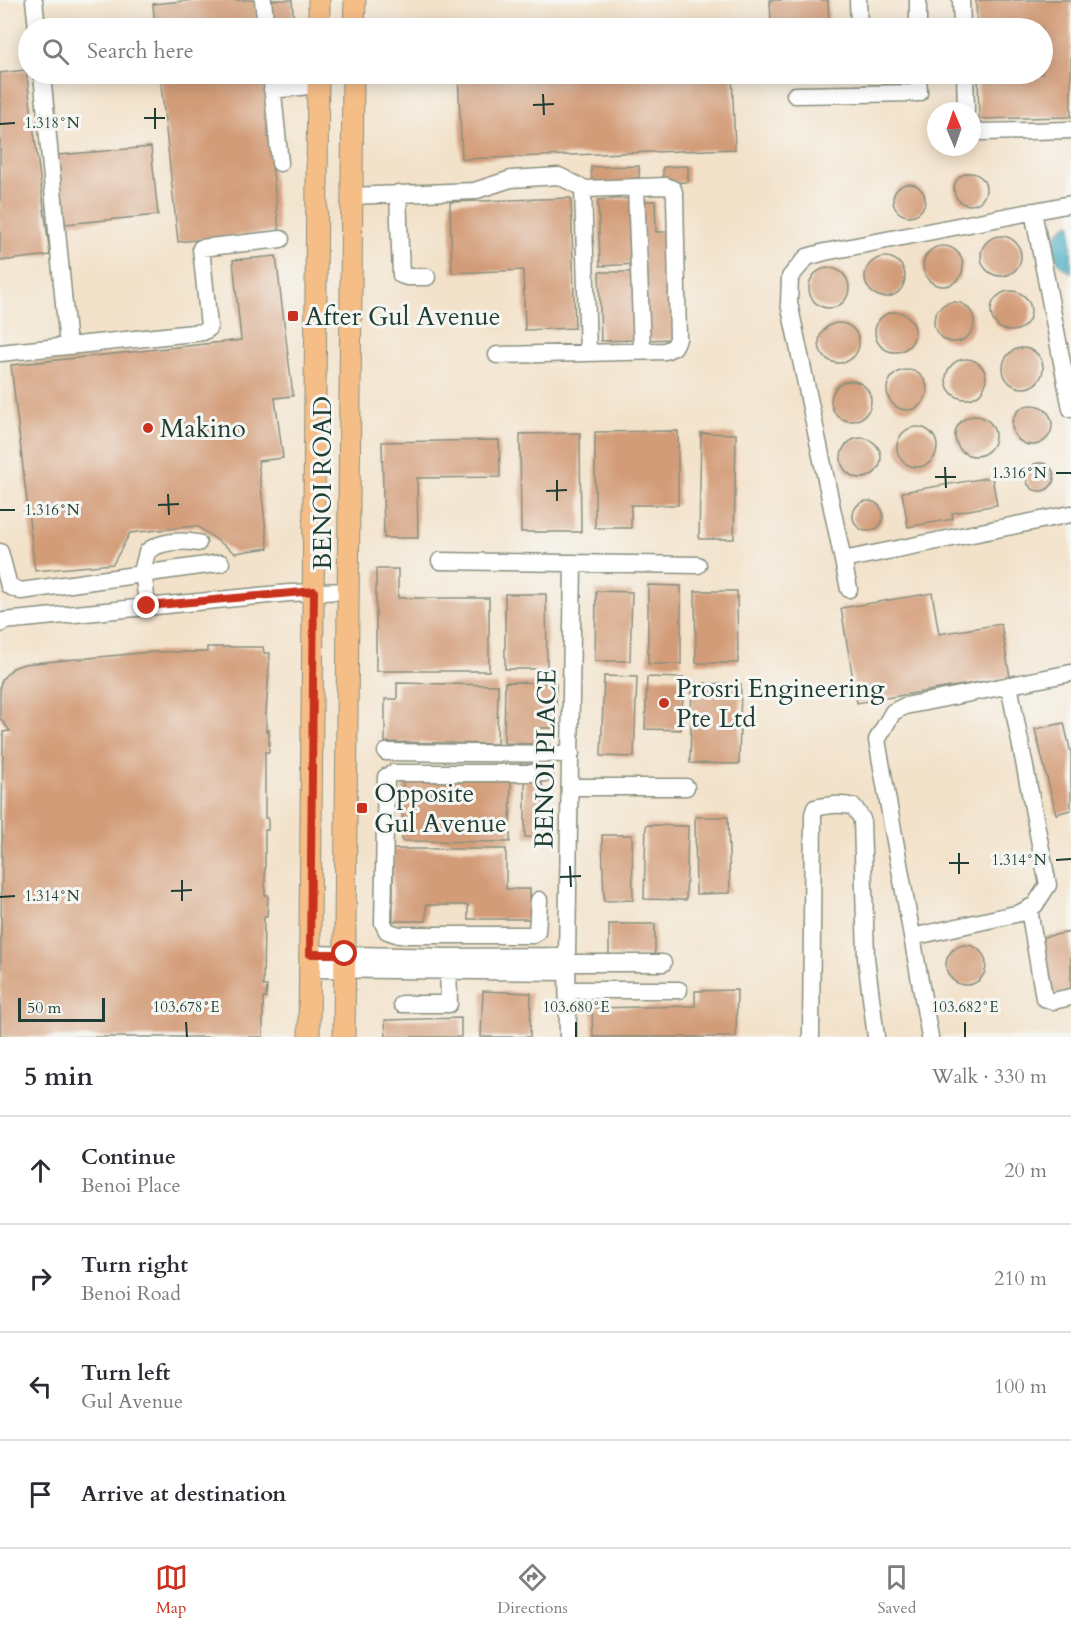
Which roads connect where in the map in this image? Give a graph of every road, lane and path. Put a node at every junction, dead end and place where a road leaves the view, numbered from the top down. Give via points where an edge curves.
1 (34, 0) edge
2 (263, 0) edge
3 (319, 0) edge
4 (355, 0) edge
5 (858, 0) edge
6 (918, 0) edge
7 (961, 0) edge
8 (36, 18) edge
9 (265, 18) edge
10 (319, 18) edge
11 (354, 18) edge
12 (859, 18) edge
13 (918, 18) edge
14 (962, 18) edge
15 (43, 84) edge
16 (272, 84) edge
17 (318, 84) edge
18 (353, 84) edge
19 (919, 84) edge
20 (965, 84) edge
21 (795, 95) dead end
22 (966, 102) edge
23 (1071, 129) edge
24 (981, 132) edge
25 (280, 163) dead end
26 (636, 187) junction
27 (583, 188) junction
28 (398, 194) junction
29 (351, 196) junction
30 (1071, 204) edge
31 (1033, 211) junction
32 (281, 239) dead end
33 (427, 277) dead end
34 (68, 346) junction
35 (642, 351) junction
36 (0, 353) edge
37 (588, 353) junction
38 (497, 355) dead end
39 (1071, 409) edge
40 (1071, 514) edge
41 (198, 543) dead end
42 (0, 552) edge
43 (843, 560) junction
44 (440, 561) dead end
45 (221, 563) dead end
46 (573, 563) junction
47 (698, 565) dead end
48 (143, 574) junction
49 (849, 589) dead end
50 (314, 591) junction
51 (348, 591) junction
52 (147, 606) junction
53 (1, 621) edge
54 (1071, 673) edge
55 (1009, 685) junction
56 (386, 752) dead end
57 (571, 754) junction
58 (545, 773) dead end
59 (571, 787) junction
60 (686, 787) dead end
61 (539, 900) dead end
62 (1029, 909) junction
63 (466, 934) junction
64 (912, 937) junction
65 (310, 961) junction
66 (345, 962) junction
67 (663, 963) dead end
68 (448, 964) junction
69 (467, 964) junction
70 (567, 964) junction
71 (568, 990) junction
72 (679, 990) dead end
73 (1071, 997) edge
74 (402, 1004) dead end
75 (309, 1037) edge
76 (344, 1037) edge
77 (568, 1037) edge
78 (811, 1037) edge
79 (876, 1037) edge
80 (930, 1037) edge

1 - 8 street
2 - 9 street
3 - 10 main road
4 - 11 main road
5 - 12 street
6 - 13 street
7 - 14 street
15 - 34 street
16 - 25 street
17 - 50 main road, BENOI ROAD
18 - 29 main road, BENOI ROAD
19 - 21 street via 920,93
20 - 22 street
23 - 24 street
26 - 27 street
26 - 35 street
26 - 35 street via 669,186 675,196 678,339 670,350
27 - 28 street via 559,176 511,179 474,191
27 - 37 street
28 - 29 street
28 - 33 street via 401,275
29 - 51 main road, BENOI ROAD
30 - 31 street
31 - 39 street
31 - 43 street via 807,257 790,277 789,303
32 - 34 street via 201,248 209,321 203,332
34 - 36 street
35 - 37 street
37 - 38 street
40 - 43 street
41 - 48 street via 167,543 150,549
42 - 48 street via 9,586 21,591
43 - 49 street
44 - 46 street
45 - 48 street
46 - 47 street
46 - 57 street, BENOI PLACE
48 - 52 street
50 - 51 street
50 - 52 street
50 - 65 main road, BENOI ROAD
51 - 66 main road, BENOI ROAD
52 - 53 street
54 - 55 street
55 - 62 street via 1047,885
55 - 64 street via 905,706 893,712 877,740
56 - 57 street
57 - 59 street, BENOI PLACE
58 - 63 street via 393,773 386,777 383,923 387,931 399,935
59 - 60 street
59 - 70 street, BENOI PLACE
61 - 63 street via 537,932 533,935
62 - 64 street
62 - 73 street via 1042,994 1047,1000
63 - 69 street
64 - 80 street
65 - 66 street
65 - 75 main road, BENOI ROAD
66 - 68 street
66 - 76 main road, BENOI ROAD
67 - 70 street
68 - 69 street
68 - 74 street via 449,1004
69 - 70 street
70 - 71 street, BENOI PLACE
71 - 72 street
71 - 77 street, BENOI PLACE
78 - 79 street via 813,814 815,808 848,805 862,819 866,958

